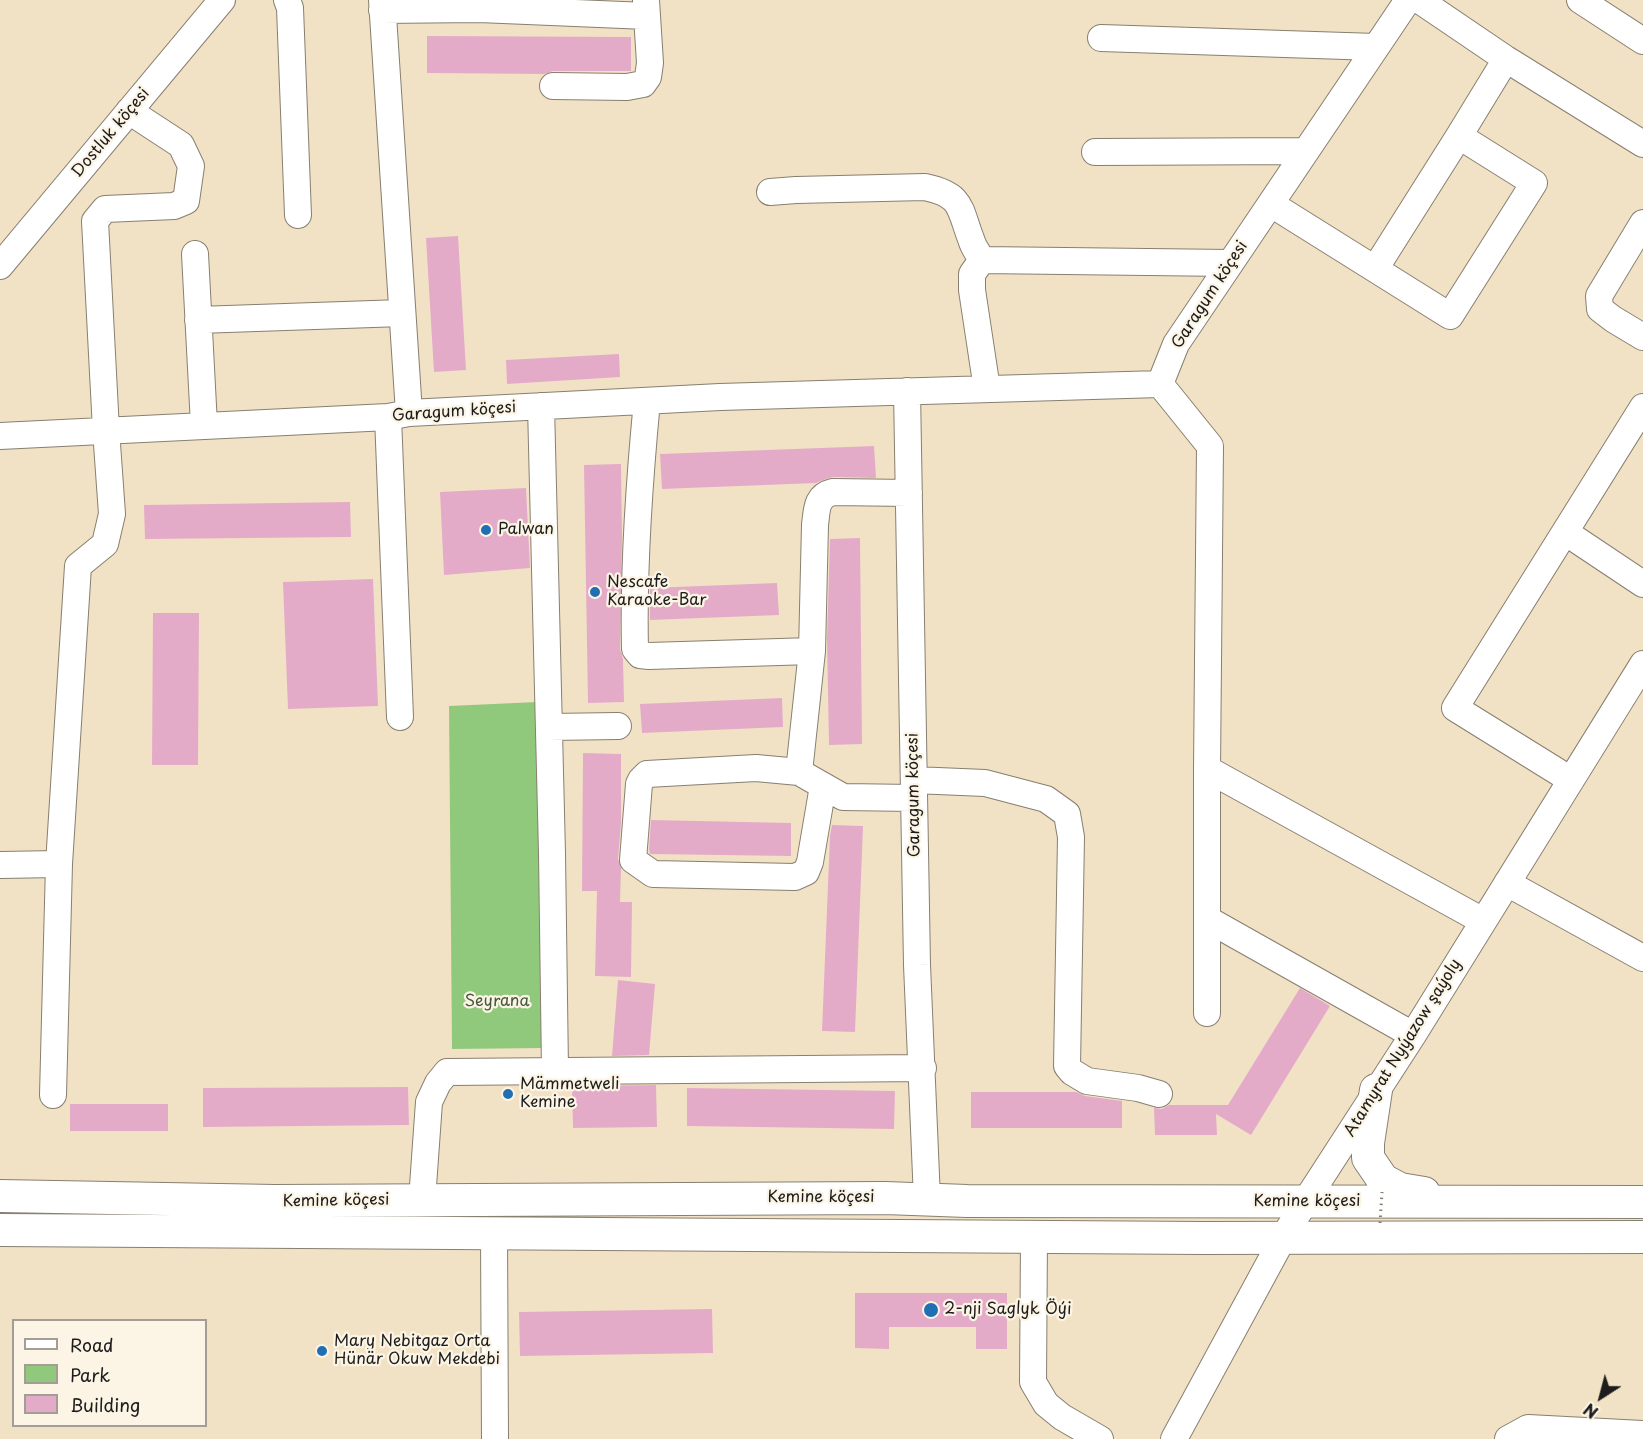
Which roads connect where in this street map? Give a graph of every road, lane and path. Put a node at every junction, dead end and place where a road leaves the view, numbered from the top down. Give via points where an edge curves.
1 (222, 0) edge
2 (287, 0) edge
3 (1408, 0) edge
4 (1419, 0) edge
5 (1580, 0) edge
6 (382, 5) edge
7 (480, 5) edge
8 (647, 8) edge
9 (1101, 38) dead end
10 (1643, 41) edge
11 (1376, 47) junction
12 (1506, 59) junction
13 (553, 86) dead end
14 (129, 111) junction
15 (1460, 136) junction
16 (1643, 144) edge
17 (1306, 151) junction
18 (1095, 152) dead end
19 (770, 192) dead end
20 (1271, 204) junction
21 (298, 215) dead end
22 (1643, 223) edge
23 (195, 254) dead end
24 (982, 260) junction
25 (1230, 263) junction
26 (0, 266) edge
27 (1375, 269) junction
28 (402, 313) junction
29 (198, 320) junction
30 (1643, 337) edge
31 (1160, 384) junction
32 (987, 389) junction
33 (907, 391) junction
34 (647, 401) junction
35 (541, 406) junction
36 (1643, 407) edge
37 (398, 415) junction
38 (204, 425) junction
39 (106, 430) junction
40 (0, 436) edge
41 (909, 493) junction
42 (1565, 532) junction
43 (1643, 584) edge
44 (812, 651) junction
45 (1643, 664) edge
46 (400, 717) dead end
47 (618, 726) dead end
48 (549, 727) junction
49 (1208, 769) junction
50 (799, 772) junction
51 (1570, 780) junction
52 (823, 786) junction
53 (914, 789) junction
54 (59, 864) junction
55 (0, 865) edge
56 (1507, 883) junction
57 (1207, 919) junction
58 (1483, 921) junction
59 (1643, 958) edge
60 (1207, 1013) dead end
61 (1413, 1035) junction
62 (922, 1068) junction
63 (555, 1070) junction
64 (1376, 1090) junction
65 (1159, 1094) dead end
66 (53, 1095) dead end
67 (1382, 1192) dead end
68 (0, 1196) edge
69 (927, 1199) junction
70 (422, 1200) junction
71 (491, 1200) junction
72 (1305, 1202) junction
73 (1460, 1202) junction
74 (1643, 1202) edge
75 (1380, 1222) dead end
76 (0, 1230) edge
77 (494, 1233) junction
78 (928, 1236) junction
79 (1034, 1237) junction
80 (1643, 1237) edge
81 (1283, 1238) junction
82 (1643, 1434) edge
83 (495, 1439) edge
84 (1100, 1439) edge
85 (1174, 1439) edge
86 (1508, 1439) edge

1 - 14 street, Dostluk köçesi
2 - 21 street
3 - 11 street, Garagum köçesi
4 - 12 street
5 - 10 street
6 - 7 street
6 - 28 street
7 - 8 street
8 - 13 street via 650,63 643,84
9 - 11 street
11 - 17 street, Garagum köçesi
12 - 15 street
12 - 16 street
14 - 26 street, Dostluk köçesi
14 - 39 street via 181,145 191,166 186,201 174,206 105,209 95,221
15 - 27 street
15 - 27 street via 1534,183 1468,288 1450,316
17 - 18 street
17 - 20 street, Garagum köçesi
19 - 24 street via 925,187 939,190 958,203
20 - 25 street, Garagum köçesi
20 - 27 street
22 - 30 street via 1599,296 1600,309
23 - 29 street
24 - 25 street
24 - 32 street via 972,274 972,290
25 - 31 street, Garagum köçesi via 1176,344
28 - 29 street
28 - 37 street
29 - 38 street
31 - 32 street, Garagum köçesi
31 - 49 street via 1210,446
32 - 33 street, Garagum köçesi
33 - 34 street, Garagum köçesi
33 - 41 street, Garagum köçesi
34 - 35 street, Garagum köçesi
34 - 44 street via 634,574 634,649 649,656
35 - 37 street, Garagum köçesi
35 - 48 street
36 - 42 street
37 - 38 street, Garagum köçesi
37 - 46 street
38 - 39 street, Garagum köçesi
39 - 40 street, Garagum köçesi
39 - 54 street via 112,514 105,544 78,566
41 - 44 street via 847,491 821,498 815,525
41 - 53 street, Garagum köçesi
42 - 43 street
42 - 51 street via 1455,708
44 - 50 street
45 - 51 street, Atamyrat Nyýazow şaýoly
47 - 48 street
48 - 63 street
49 - 57 street
49 - 58 street
50 - 52 street
50 - 52 street via 756,768 647,774 639,784 633,860 653,874 795,877 806,872 810,862
51 - 56 street, Atamyrat Nyýazow şaýoly
52 - 53 street via 843,797
53 - 62 street, Garagum köçesi
53 - 65 street via 985,783 1046,799 1067,814 1071,837 1066,1066 1087,1081
54 - 55 street
54 - 66 street
56 - 58 street, Atamyrat Nyýazow şaýoly
56 - 59 street
57 - 60 street
57 - 61 street
58 - 61 street, Atamyrat Nyýazow şaýoly
61 - 64 street, Atamyrat Nyýazow şaýoly
62 - 63 street
62 - 69 street, Garagum köçesi
63 - 70 street via 447,1072 429,1102
64 - 72 street, Atamyrat Nyýazow şaýoly
64 - 73 main road via 1368,1158 1383,1180 1400,1189
67 - 75 path, bridge
68 - 70 main road, Kemine köçesi
69 - 71 main road, Kemine köçesi
69 - 72 main road, Kemine köçesi
69 - 78 main road
70 - 71 main road, Kemine köçesi
71 - 77 main road
72 - 73 main road, Kemine köçesi
72 - 81 street, Atamyrat Nyýazow şaýoly
73 - 74 main road, Kemine köçesi
76 - 77 main road, Kemine köçesi
77 - 78 main road, Kemine köçesi
77 - 83 street
78 - 79 main road, Kemine köçesi
79 - 81 main road, Kemine köçesi
79 - 84 street via 1033,1382 1046,1404
80 - 81 main road, Kemine köçesi
81 - 85 street, Atamyrat Nyýazow şaýoly
82 - 86 street via 1528,1428

